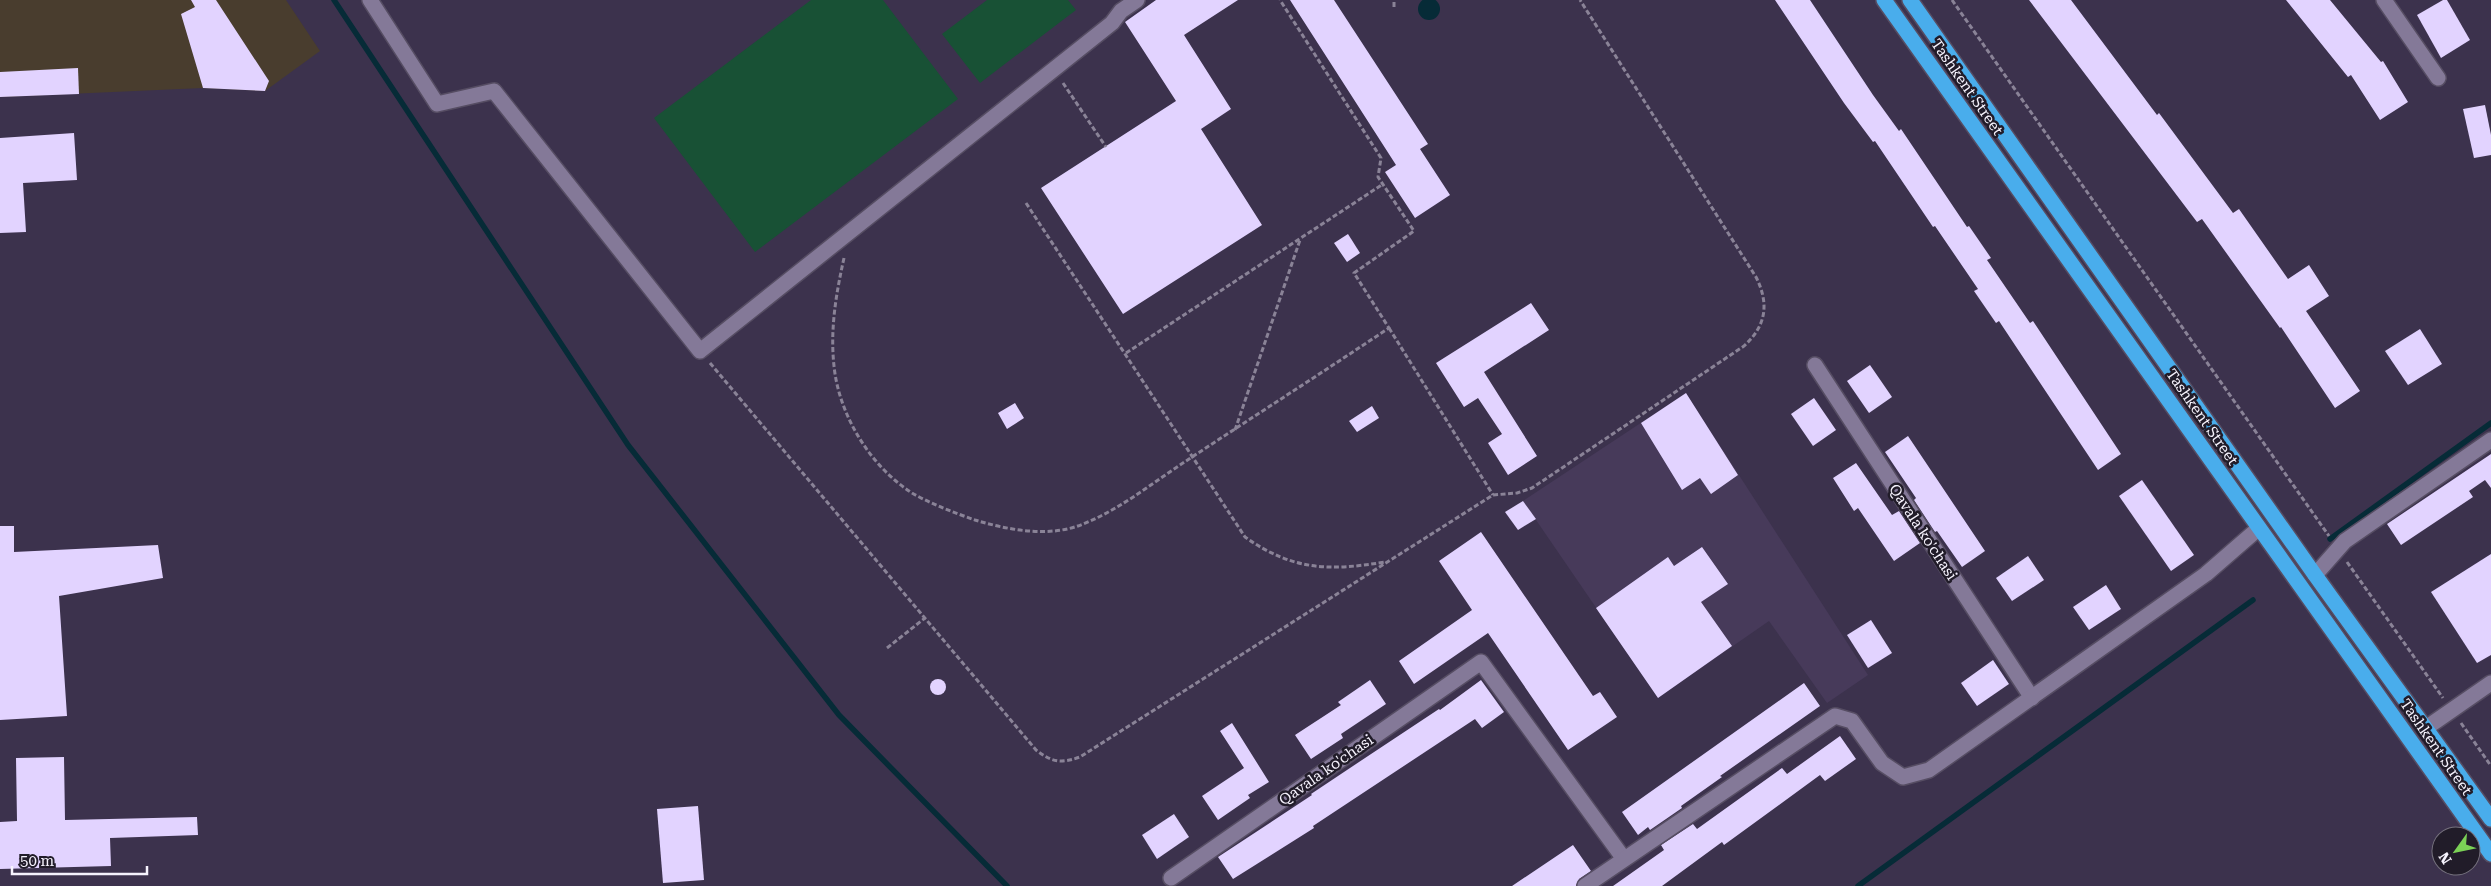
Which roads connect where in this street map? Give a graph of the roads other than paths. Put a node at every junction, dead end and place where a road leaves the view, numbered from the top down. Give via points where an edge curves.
1 (370, 0) edge
2 (1137, 0) edge
3 (1884, 0) edge
4 (1910, 0) edge
5 (2384, 0) edge
6 (2438, 78) dead end
7 (1815, 366) dead end
8 (2491, 440) edge
9 (2260, 528) junction
10 (2315, 575) junction
11 (2491, 682) edge
12 (2032, 698) junction
13 (2426, 728) junction
14 (2491, 819) edge
15 (2491, 854) edge
16 (1624, 859) junction
17 (1171, 878) dead end
18 (1586, 886) edge

1 - 2 street via 437,104 494,91 700,351 1054,70
3 - 9 highway, Tashkent Street
4 - 10 highway, Tashkent Street
5 - 6 street
7 - 12 street, Qavala ko'chasi
8 - 10 street via 2344,542
9 - 12 street via 2206,574
9 - 15 highway, Tashkent Street
10 - 13 highway, Tashkent Street
11 - 13 street
12 - 16 street via 1930,770 1903,778 1882,763 1852,721 1834,716
13 - 14 highway, Tashkent Street
16 - 17 street, Qavala ko'chasi via 1482,662
16 - 18 street

